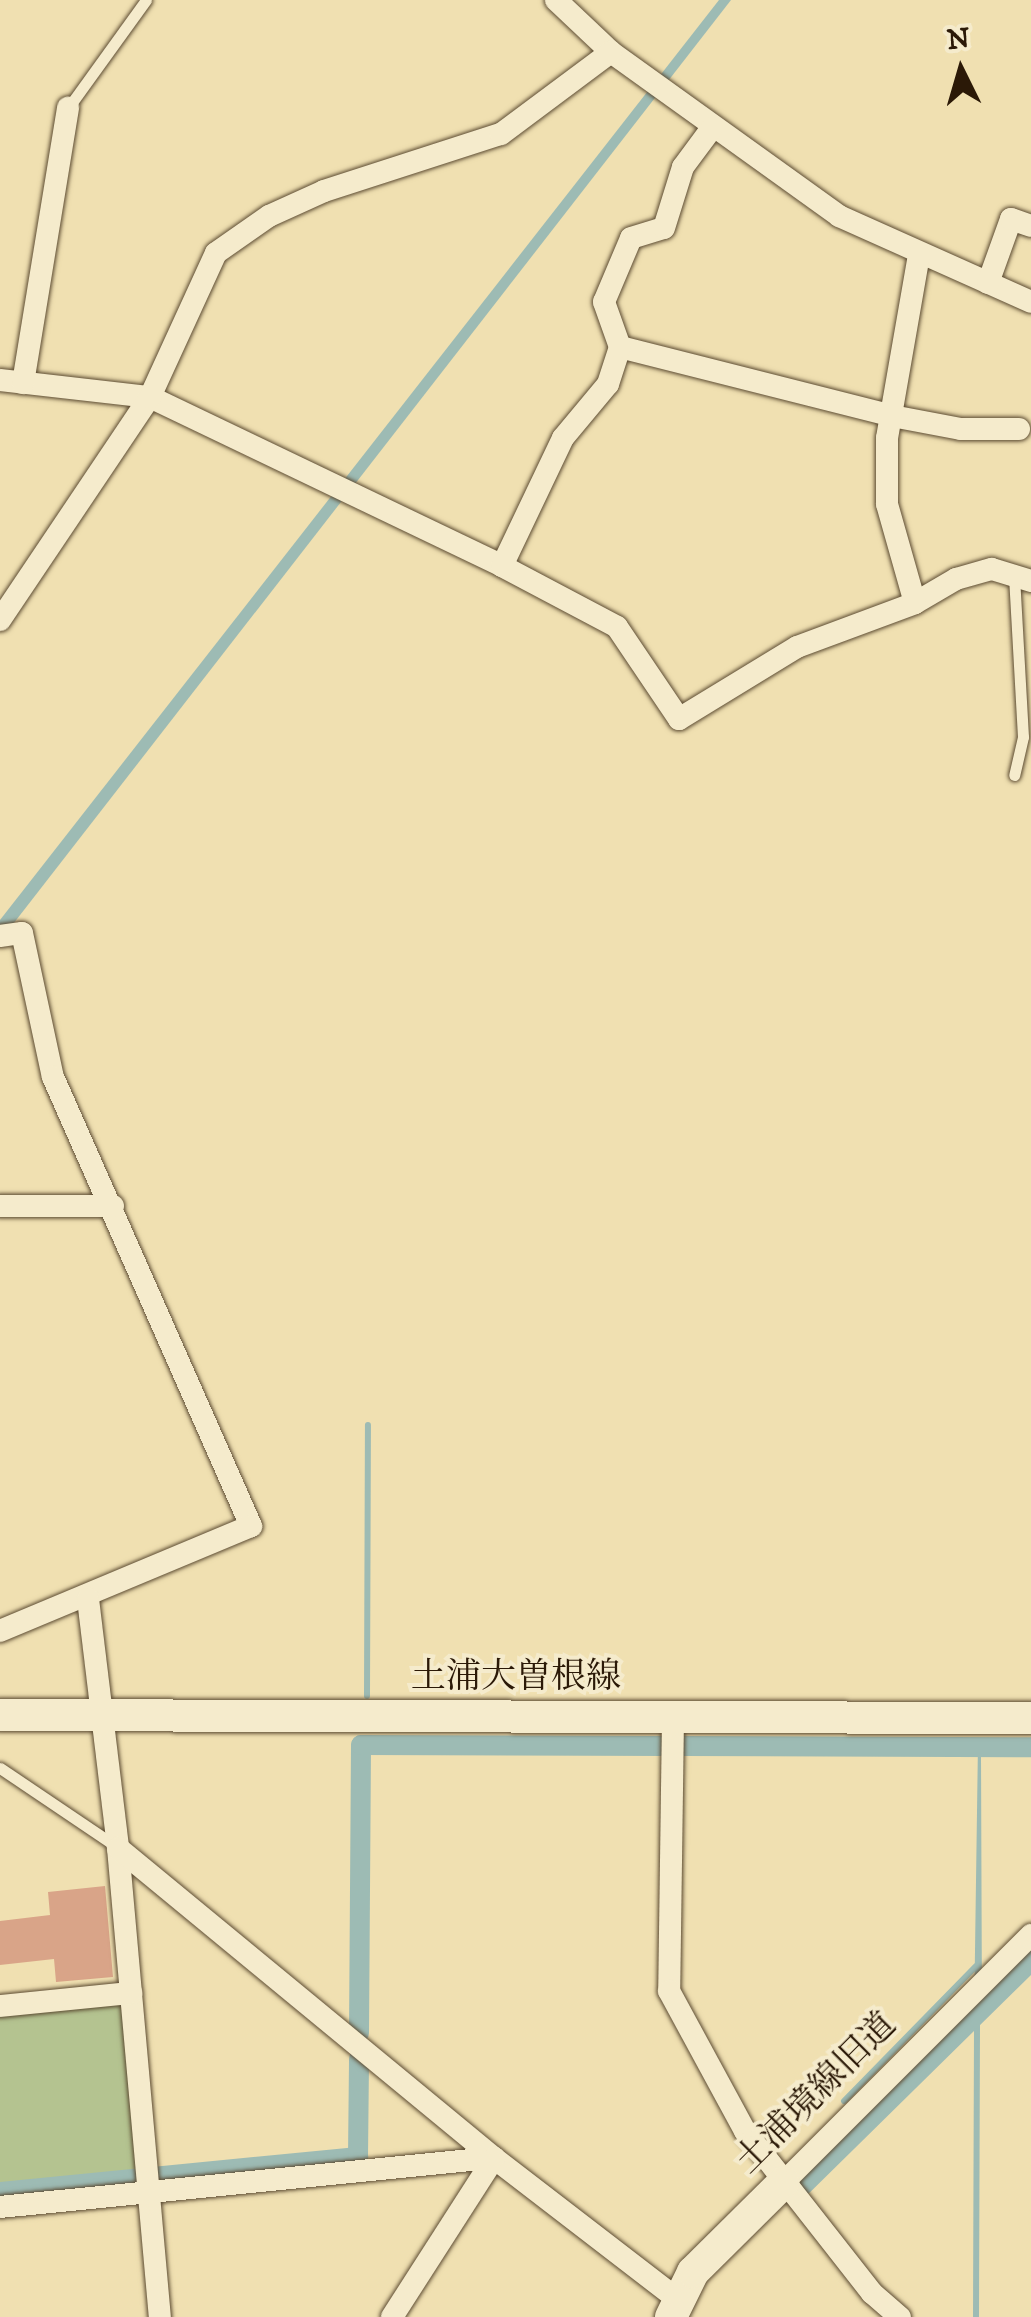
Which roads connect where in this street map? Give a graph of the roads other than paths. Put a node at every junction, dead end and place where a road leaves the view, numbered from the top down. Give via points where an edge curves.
1 (146, 0) edge
2 (556, 0) edge
3 (610, 52) junction
4 (68, 108) joint
5 (712, 128) junction
6 (1031, 226) edge
7 (919, 255) junction
8 (988, 283) junction
9 (1031, 302) edge
10 (620, 347) junction
11 (12, 382) edge
12 (150, 397) junction
13 (892, 416) junction
14 (1019, 429) dead end
15 (502, 566) junction
16 (1022, 579) edge
17 (915, 603) junction
18 (0, 620) edge
19 (1026, 634) edge
20 (1014, 775) dead end
21 (0, 936) edge
22 (0, 1206) edge
23 (113, 1206) junction
24 (88, 1599) junction
25 (0, 1631) edge
26 (0, 1714) edge
27 (104, 1716) junction
28 (674, 1718) junction
29 (1031, 1718) edge
30 (0, 1768) edge
31 (118, 1848) junction
32 (1031, 1934) edge
33 (130, 1993) junction
34 (0, 2006) edge
35 (494, 2158) junction
36 (783, 2183) junction
37 (148, 2192) junction
38 (0, 2207) edge
39 (673, 2308) edge
40 (160, 2317) edge
41 (392, 2317) edge
42 (900, 2317) edge

1 - 4 lane
2 - 3 street
3 - 5 street
3 - 12 street via 501,134 324,191 268,216 216,253
4 - 11 street
5 - 7 street via 839,216
5 - 10 street via 683,166 664,228 631,238 604,302
6 - 8 street via 1011,219
7 - 8 street
7 - 13 street
8 - 9 street
10 - 13 street
10 - 15 street via 608,384 563,438
11 - 12 street
12 - 15 street
12 - 18 street
13 - 14 street via 960,429
13 - 17 street via 887,504
15 - 17 street via 616,627 679,718 796,647
16 - 17 street via 992,569 956,578
16 - 19 lane
19 - 20 lane via 1024,737
21 - 23 street via 22,933 53,1077
22 - 23 street
23 - 24 street via 251,1526
24 - 25 street
24 - 27 street
26 - 27 main road, 土浦大曽根線
27 - 28 main road, 土浦大曽根線
27 - 31 street
28 - 29 main road, 土浦大曽根線
28 - 36 street via 669,1991 745,2131
30 - 31 lane
31 - 33 street
31 - 35 street
32 - 36 street, 土浦境線旧道
33 - 34 street
33 - 37 street
35 - 37 street
35 - 39 street
35 - 41 street
36 - 39 main road, 土浦境線旧道 via 701,2263
36 - 42 street via 872,2294
37 - 38 street
37 - 40 street

